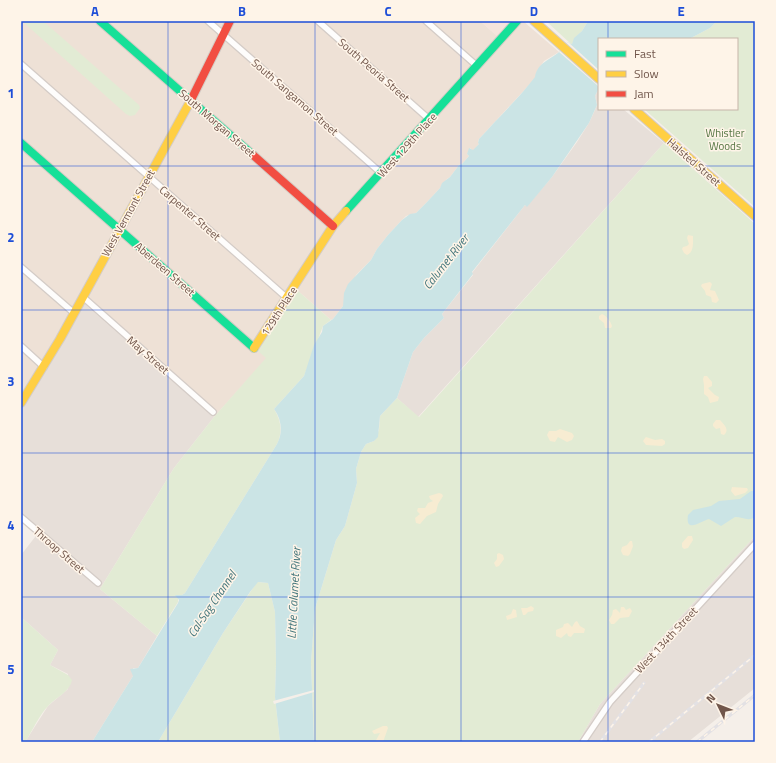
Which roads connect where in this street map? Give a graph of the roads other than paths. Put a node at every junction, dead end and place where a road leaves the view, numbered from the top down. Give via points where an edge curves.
1 (100, 21) edge
2 (208, 21) edge
3 (230, 21) edge
4 (318, 21) edge
5 (426, 21) edge
6 (517, 21) edge
7 (534, 21) edge
8 (224, 35) junction
9 (21, 64) edge
10 (477, 66) junction
11 (598, 78) edge
12 (190, 100) junction
13 (635, 110) edge
14 (430, 120) junction
15 (21, 143) edge
16 (381, 173) junction
17 (149, 176) junction
18 (755, 216) edge
19 (333, 226) junction
20 (119, 229) junction
21 (21, 267) edge
22 (303, 274) joint
23 (82, 297) junction
24 (287, 298) junction
25 (74, 313) junction
26 (21, 346) edge
27 (254, 348) joint
28 (44, 367) junction
29 (21, 403) edge
30 (213, 412) dead end
31 (21, 517) edge
32 (755, 544) edge
33 (98, 583) dead end
34 (583, 742) edge

1 - 12 street, South Morgan Street
2 - 8 street, South Sangamon Street
3 - 8 street, West Vermont Street
4 - 14 street, South Peoria Street
5 - 10 street
6 - 10 street, West 129th Place
7 - 11 street
8 - 12 street, West Vermont Street
8 - 16 street, South Sangamon Street
9 - 17 street, Carpenter Street
10 - 14 street, West 129th Place
12 - 17 street, West Vermont Street
12 - 19 street, South Morgan Street
13 - 18 street, Halsted Street
14 - 16 street, West 129th Place
15 - 20 street, Aberdeen Street
16 - 19 street, West 129th Place
17 - 20 street, West Vermont Street
17 - 24 street, Carpenter Street
19 - 22 street, West 129th Place
20 - 23 street, West Vermont Street
20 - 27 street, Aberdeen Street
21 - 25 street
22 - 24 street, 129th Place
23 - 25 street, West Vermont Street
23 - 30 street, May Street
24 - 27 street, 129th Place
25 - 28 street, West Vermont Street
26 - 28 street
28 - 29 street, West Vermont Street
31 - 33 street, Throop Street
32 - 34 street, West 134th Street via 610,702

